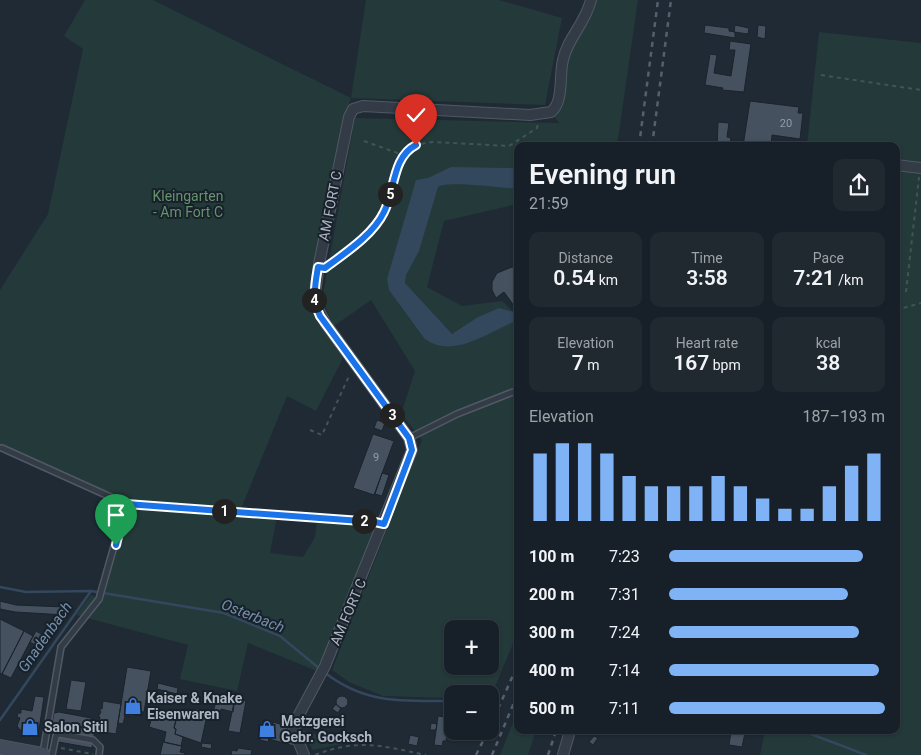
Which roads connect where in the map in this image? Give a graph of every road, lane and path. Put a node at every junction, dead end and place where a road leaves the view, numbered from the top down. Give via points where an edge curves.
1 (591, 0) edge
2 (820, 75) dead end
3 (921, 90) edge
4 (540, 115) junction
5 (364, 140) dead end
6 (515, 142) edge
7 (514, 143) edge
8 (403, 155) junction
9 (900, 165) edge
10 (921, 168) edge
11 (318, 267) junction
12 (906, 292) dead end
13 (921, 303) edge
14 (900, 309) edge
15 (357, 367) junction
16 (514, 392) edge
17 (310, 430) dead end
18 (409, 438) junction
19 (2, 448) dead end
20 (126, 504) junction
21 (384, 524) junction
22 (569, 734) edge
23 (0, 747) edge
24 (323, 754) edge
25 (43, 755) edge
26 (52, 755) edge
27 (99, 755) edge
28 (304, 755) edge
29 (315, 755) edge
30 (426, 755) edge
31 (563, 755) edge

1 - 4 street via 583,23 565,51 556,105 551,112
2 - 3 path
4 - 6 path via 537,128
4 - 11 street, AM FORT C via 362,106 353,109 348,117
5 - 8 path
7 - 8 path via 509,146 423,143 409,148
8 - 11 path via 384,212 376,223 333,262 325,268
9 - 10 street
10 - 12 path
11 - 15 street, AM FORT C via 314,294 316,308
13 - 14 path
15 - 17 path via 352,369 322,435
15 - 18 street, AM FORT C
16 - 18 lane
18 - 21 street, AM FORT C via 412,450
19 - 20 lane
20 - 21 lane
20 - 25 lane via 105,585 99,598 61,647
21 - 28 street, AM FORT C via 324,670 295,722 294,731
22 - 31 street
23 - 25 main road
24 - 29 path
24 - 30 path via 364,743
26 - 27 lane via 59,734 94,740 100,747

